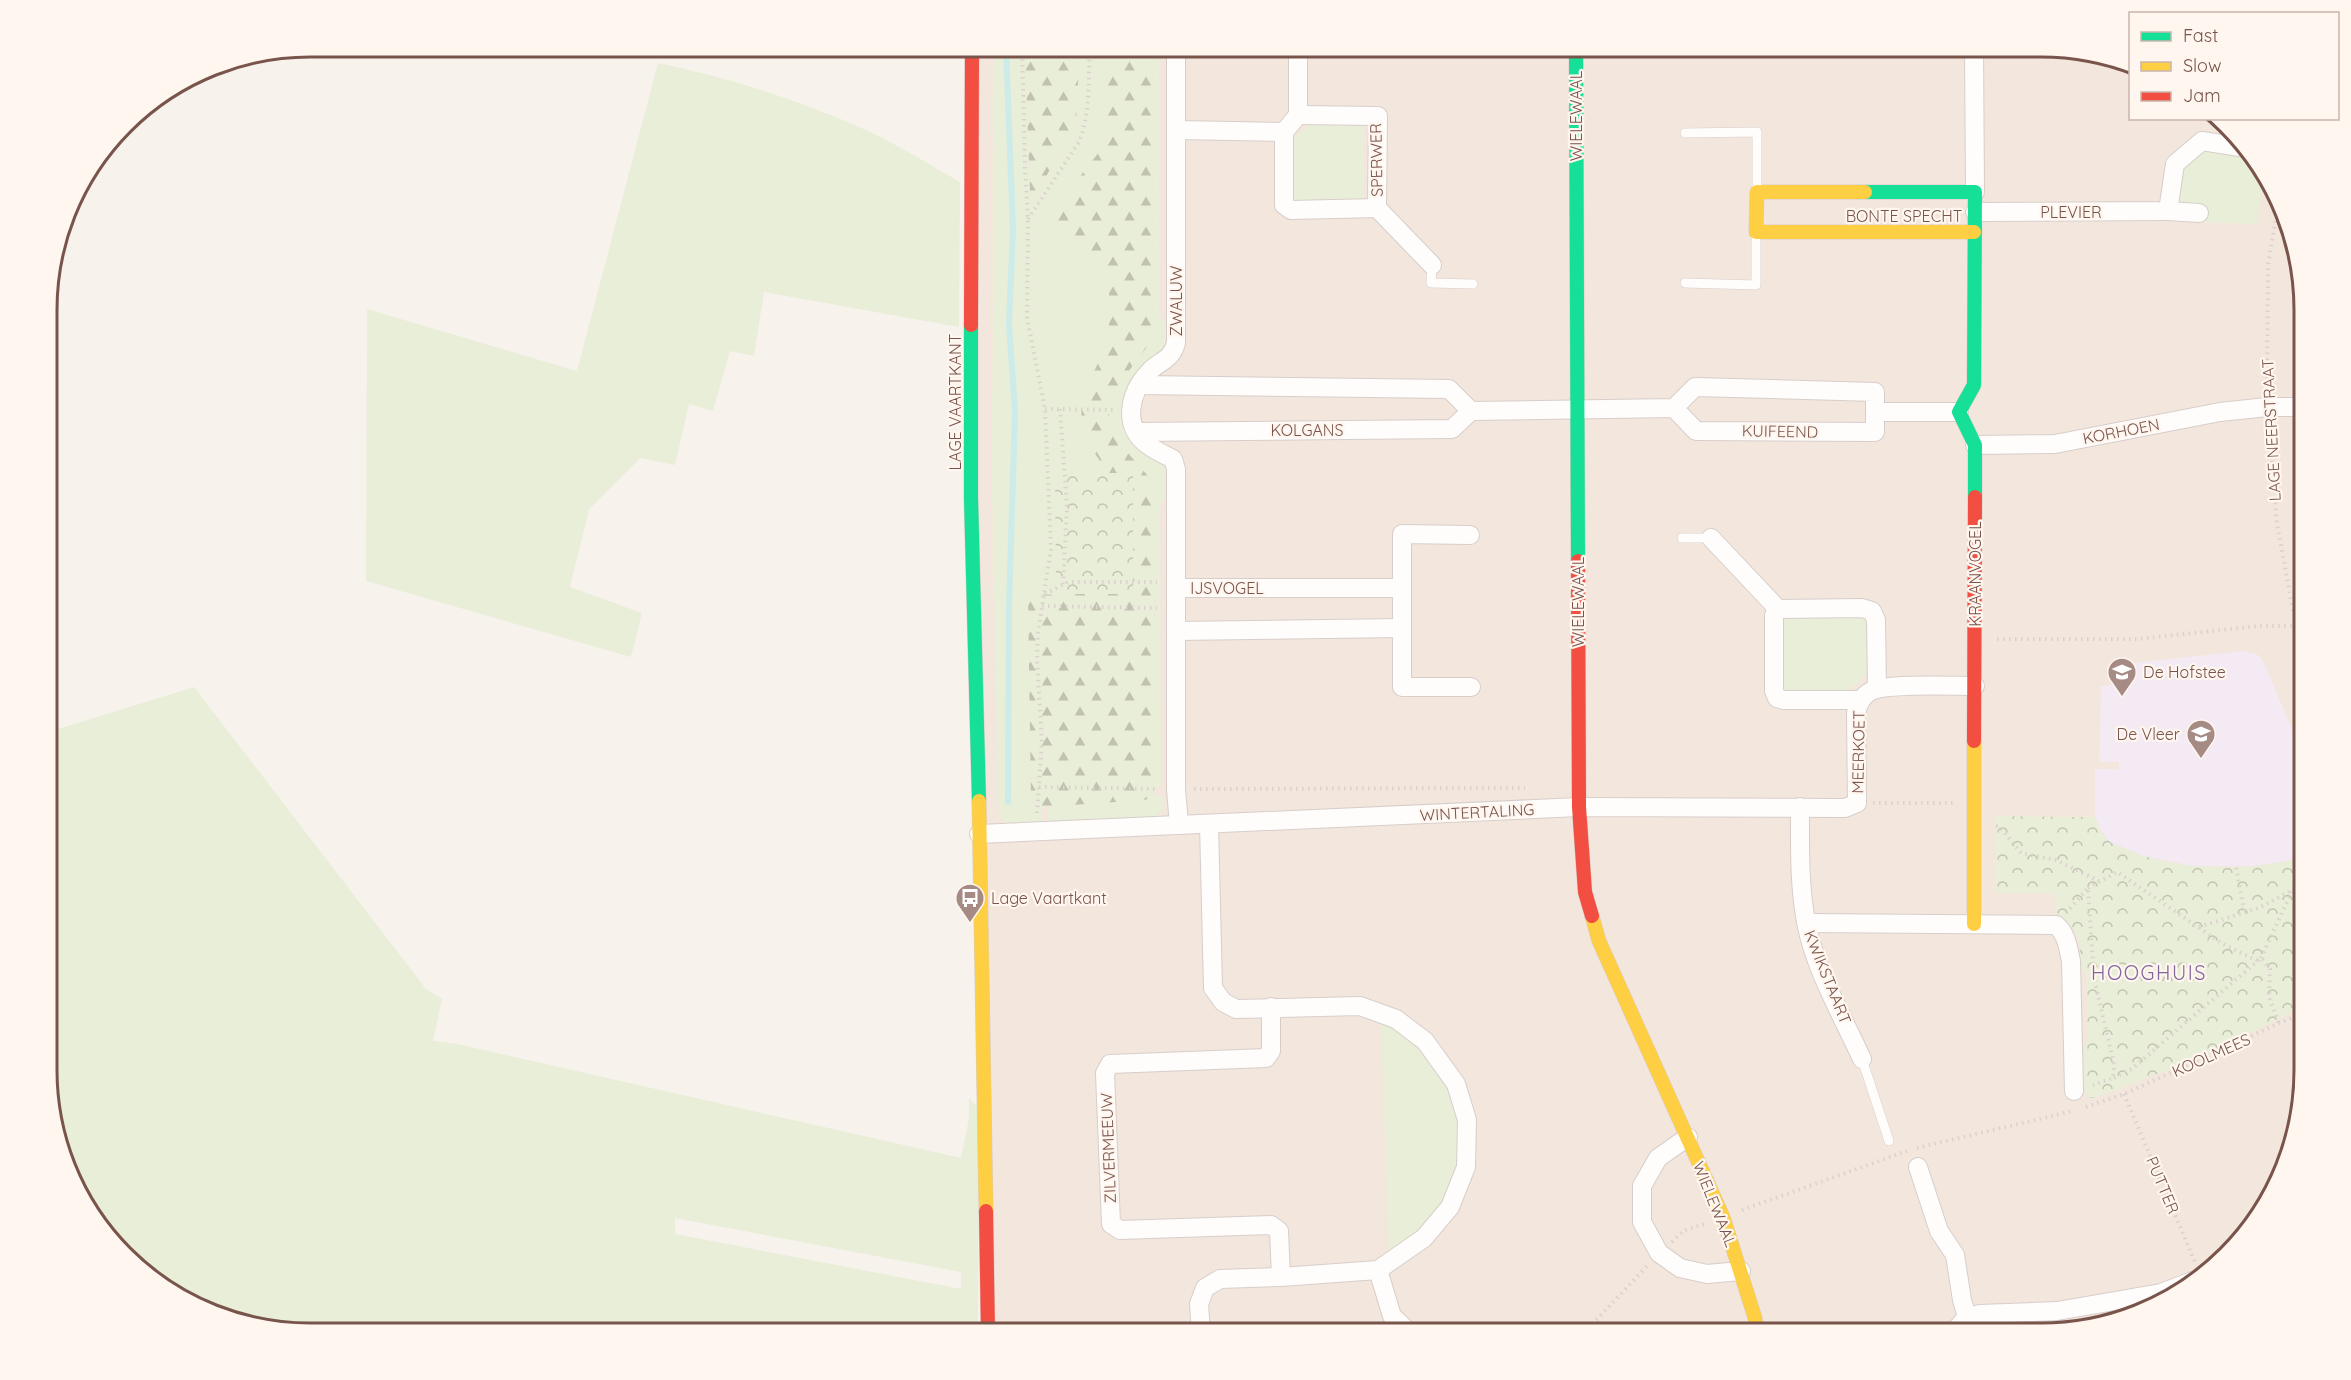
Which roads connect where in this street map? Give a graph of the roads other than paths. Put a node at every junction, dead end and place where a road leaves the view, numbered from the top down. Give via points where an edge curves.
1 (972, 57) edge
2 (1176, 57) edge
3 (1298, 57) edge
4 (1576, 57) edge
5 (1974, 57) edge
6 (1298, 115) junction
7 (1177, 130) junction
8 (1284, 132) junction
9 (1685, 133) dead end
10 (2234, 146) edge
11 (1756, 192) junction
12 (1975, 192) junction
13 (1377, 208) junction
14 (2168, 211) junction
15 (1975, 212) junction
16 (2199, 213) dead end
17 (1756, 232) junction
18 (1974, 232) junction
19 (1432, 265) joint
20 (1685, 283) dead end
21 (1473, 284) dead end
22 (1139, 385) junction
23 (2294, 407) edge
24 (1578, 408) junction
25 (1674, 408) junction
26 (1471, 411) junction
27 (1875, 412) junction
28 (1959, 412) junction
29 (1136, 432) junction
30 (1975, 445) junction
31 (1470, 534) dead end
32 (1682, 538) dead end
33 (1711, 538) joint
34 (1176, 585) junction
35 (1402, 588) junction
36 (1778, 609) junction
37 (1402, 628) junction
38 (1176, 631) junction
39 (1978, 681) junction
40 (1471, 687) dead end
41 (1877, 688) junction
42 (1861, 700) junction
43 (1857, 803) joint
44 (1578, 807) junction
45 (1800, 807) junction
46 (1209, 824) junction
47 (1179, 825) junction
48 (979, 834) junction
49 (1806, 923) junction
50 (1974, 924) junction
51 (1271, 1007) junction
52 (1862, 1059) joint
53 (2074, 1091) road end
54 (1688, 1137) junction
55 (1889, 1141) dead end
56 (1918, 1167) dead end
57 (1378, 1270) junction
58 (1741, 1270) junction
59 (1281, 1277) junction
60 (2160, 1293) edge
61 (1967, 1317) junction
62 (988, 1323) edge
63 (1200, 1323) edge
64 (1399, 1323) edge
65 (1756, 1323) edge
66 (1962, 1323) edge

1 - 48 street, LAGE VAARTKANT via 971,498
2 - 7 street, ZWALUW
3 - 6 street
4 - 24 street, WIELEWAAL
5 - 12 street
6 - 8 street
6 - 13 street, SPERWER via 1378,116
7 - 8 street
7 - 22 street, ZWALUW via 1176,343 1173,355 1149,372
8 - 13 street, SPERWER via 1284,205 1291,210
9 - 11 lane via 1757,132
10 - 14 street via 2202,141 2175,164
11 - 12 street, BONTE SPECHT
11 - 17 street
12 - 15 street, BONTE SPECHT
13 - 19 street, SPERWER
14 - 15 street, PLEVIER
14 - 16 street, PLEVIER
15 - 18 street, BONTE SPECHT
17 - 18 street, BONTE SPECHT
17 - 20 lane via 1756,285
18 - 28 street via 1974,385
19 - 21 lane via 1431,283
22 - 26 street via 1449,389
22 - 29 street, ZWALUW via 1130,410
23 - 30 street, KORHOEN via 2220,412 2055,444
24 - 25 street
24 - 26 street
24 - 44 street, WIELEWAAL
25 - 27 street via 1695,387 1875,392
25 - 27 street, KUIFEEND via 1696,431 1875,432
26 - 29 street, KOLGANS via 1452,429
27 - 28 street
28 - 30 street, KRAANVOGEL
29 - 34 street via 1147,445 1173,459 1176,468
30 - 39 street, KRAANVOGEL
31 - 35 street via 1402,534
32 - 33 lane
33 - 36 street
34 - 35 street, IJSVOGEL
34 - 38 street, IJSVOGEL
35 - 37 street
36 - 41 street, MEERKOET via 1862,608 1872,612 1876,620
36 - 42 street, MEERKOET via 1774,615 1777,698
37 - 38 street
37 - 40 street via 1402,687
38 - 47 street
39 - 41 street, MEERKOET
39 - 50 street, KRAANVOGEL
41 - 42 street, MEERKOET
42 - 43 street, MEERKOET via 1856,713
43 - 45 street, WINTERTALING via 1845,808
44 - 45 street, WINTERTALING
44 - 46 street, WINTERTALING
44 - 54 street, WIELEWAAL via 1585,892 1599,941
45 - 49 street, KWIKSTAART via 1799,870
46 - 47 street, WINTERTALING
46 - 51 street via 1213,988 1223,1002 1236,1009
47 - 48 street, WINTERTALING
48 - 62 street, LAGE VAARTKANT
49 - 50 street
49 - 52 street, KWIKSTAART via 1816,957
50 - 53 street via 2056,925 2062,929 2071,961
51 - 57 street via 1360,1006 1396,1019 1425,1041 1456,1084 1467,1120 1466,1167 1450,1207 1424,1238
51 - 59 street, ZILVERMEEUW via 1271,1051 1266,1058 1110,1064 1104,1073 1111,1224 1120,1230 1271,1225 1279,1231
52 - 55 lane, KWIKSTAART
54 - 58 street, WIELEWAAL
54 - 58 street, WIELEWAAL via 1658,1158 1642,1186 1642,1222 1659,1253 1680,1268 1707,1274
56 - 61 street via 1939,1230 1955,1256
57 - 59 street
57 - 64 street via 1392,1317
58 - 65 street, WIELEWAAL
59 - 63 street via 1220,1279 1205,1288 1199,1304
60 - 61 street via 2057,1311
61 - 66 street

